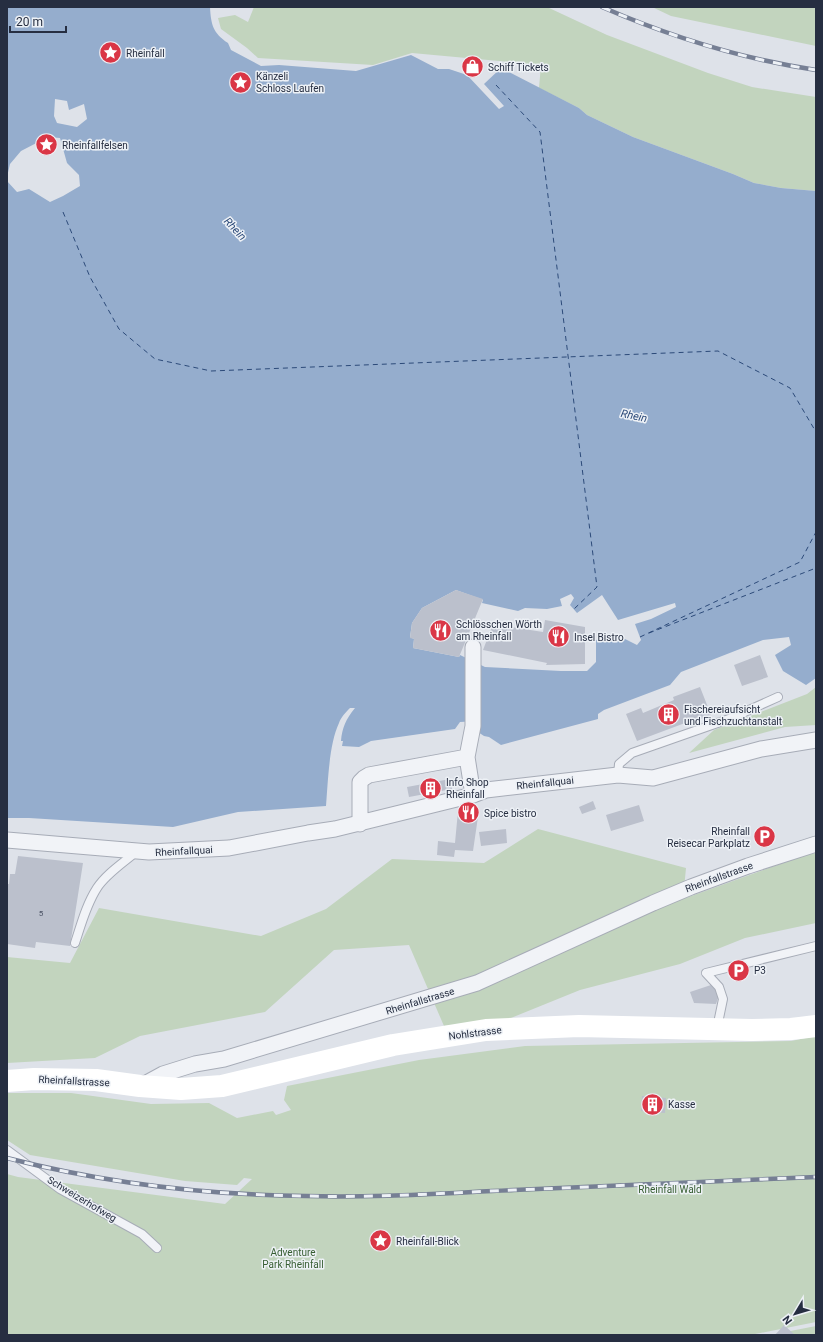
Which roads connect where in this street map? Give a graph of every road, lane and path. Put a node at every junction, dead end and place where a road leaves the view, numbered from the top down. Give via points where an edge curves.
1 (473, 647) dead end
2 (778, 697) dead end
3 (816, 740) edge
4 (467, 757) junction
5 (618, 775) junction
6 (473, 795) junction
7 (360, 824) junction
8 (7, 840) edge
9 (816, 844) edge
10 (136, 851) junction
11 (75, 943) dead end
12 (816, 946) edge
13 (816, 1026) edge
14 (716, 1030) junction
15 (7, 1081) edge
16 (140, 1086) junction
17 (7, 1150) edge
18 (157, 1248) dead end

1 - 4 street via 472,726
2 - 5 lane via 729,719 632,753 619,764
3 - 5 street via 761,749 653,778
4 - 6 street
4 - 7 street via 364,778 360,782
5 - 6 street, Rheinfallquai via 486,790
6 - 7 street, Rheinfallquai
7 - 10 street, Rheinfallquai via 229,848
8 - 10 street, Rheinfallquai
9 - 16 street, Rheinfallstrasse via 748,866 665,898 477,984 224,1059 195,1064 163,1074
10 - 11 lane via 97,887
12 - 14 lane via 706,973 719,987 723,999
13 - 14 street, Nohlstrasse
14 - 16 street, Nohlstrasse via 578,1026 486,1030 393,1044 222,1086 181,1089
15 - 16 street, Rheinfallstrasse via 96,1080
17 - 18 lane, Schweizerhofweg via 60,1188 142,1234

